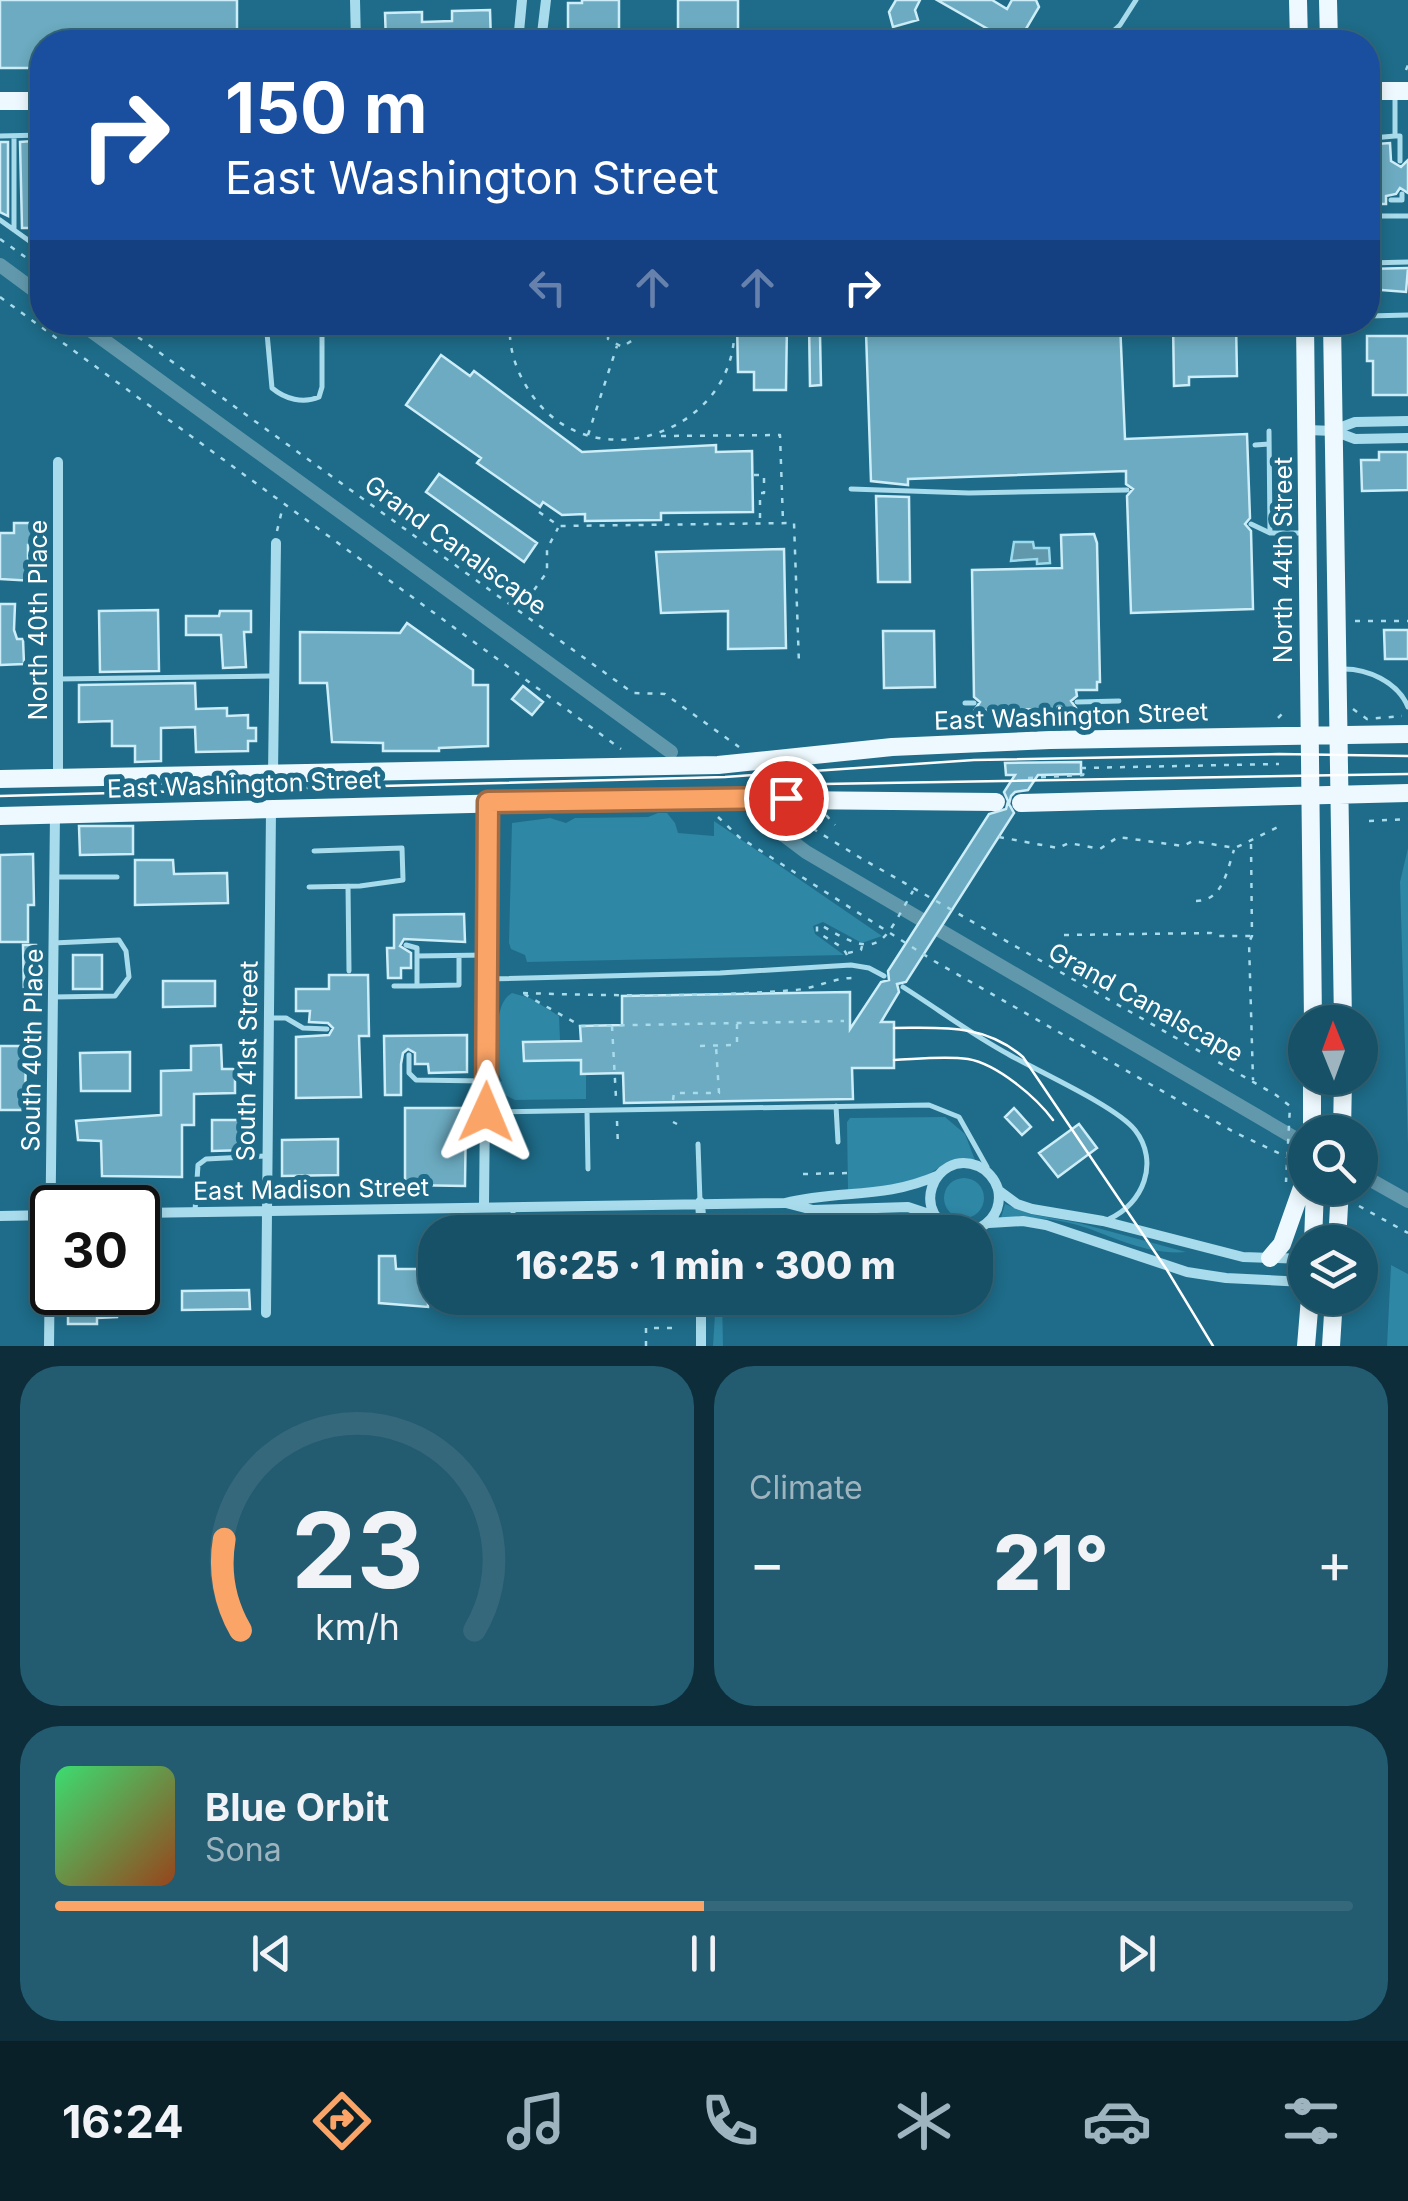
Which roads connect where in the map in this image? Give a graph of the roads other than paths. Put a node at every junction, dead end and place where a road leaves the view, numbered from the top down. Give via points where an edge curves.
1 (355, 0) edge
2 (522, 0) edge
3 (546, 0) edge
4 (1136, 0) edge
5 (1298, 0) edge
6 (1328, 0) edge
7 (356, 30) edge
8 (519, 30) edge
9 (542, 30) edge
10 (1114, 30) edge
11 (1299, 30) edge
12 (1329, 30) edge
13 (1401, 91) edge
14 (30, 101) edge
15 (0, 102) edge
16 (30, 135) edge
17 (0, 136) edge
18 (14, 136) junction
19 (1395, 136) junction
20 (1380, 137) edge
21 (1391, 154) dead end
22 (1402, 194) dead end
23 (1391, 200) dead end
24 (1380, 216) edge
25 (1408, 216) edge
26 (0, 220) edge
27 (14, 230) junction
28 (30, 241) edge
29 (1380, 262) edge
30 (1408, 262) edge
31 (1380, 316) edge
32 (1408, 316) edge
33 (267, 335) edge
34 (322, 335) edge
35 (1305, 335) edge
36 (1332, 335) edge
37 (1408, 421) edge
38 (1268, 430) dead end
39 (1307, 430) junction
40 (1334, 430) junction
41 (1408, 438) edge
42 (1269, 444) junction
43 (1254, 445) dead end
44 (58, 462) dead end
45 (851, 488) dead end
46 (1126, 490) dead end
47 (1250, 524) dead end
48 (1270, 534) junction
49 (1308, 534) junction
50 (276, 543) road end
51 (1338, 670) junction
52 (274, 676) junction
53 (58, 679) junction
54 (1118, 701) dead end
55 (1077, 702) dead end
56 (965, 703) dead end
57 (974, 703) dead end
58 (1408, 707) edge
59 (1340, 734) junction
60 (1408, 734) edge
61 (1310, 735) junction
62 (273, 774) junction
63 (58, 778) junction
64 (0, 779) edge
65 (1408, 793) edge
66 (1341, 795) junction
67 (1310, 796) junction
68 (488, 802) junction
69 (996, 802) dead end
70 (1020, 803) dead end
71 (271, 810) junction
72 (55, 814) junction
73 (0, 816) edge
74 (314, 851) dead end
75 (55, 876) junction
76 (117, 877) dead end
77 (348, 886) junction
78 (310, 888) dead end
79 (53, 943) junction
80 (406, 945) dead end
81 (487, 955) junction
82 (417, 956) junction
83 (459, 956) junction
84 (348, 970) dead end
85 (884, 976) dead end
86 (486, 979) junction
87 (394, 986) dead end
88 (417, 986) junction
89 (903, 987) dead end
90 (53, 997) junction
91 (1313, 1005) edge
92 (1343, 1005) edge
93 (268, 1018) junction
94 (327, 1029) dead end
95 (408, 1054) dead end
96 (486, 1081) junction
97 (836, 1106) junction
98 (587, 1111) junction
99 (486, 1112) junction
100 (838, 1142) dead end
101 (698, 1144) dead end
102 (266, 1156) junction
103 (588, 1169) dead end
104 (938, 1175) junction
105 (990, 1175) junction
106 (51, 1185) edge
107 (998, 1190) junction
108 (700, 1202) junction
109 (785, 1203) junction
110 (513, 1205) junction
111 (1296, 1205) edge
112 (484, 1206) junction
113 (264, 1209) junction
114 (195, 1211) junction
115 (160, 1212) edge
116 (30, 1215) edge
117 (513, 1215) edge
118 (701, 1215) edge
119 (932, 1215) edge
120 (935, 1215) edge
121 (0, 1216) edge
122 (993, 1217) edge
123 (1103, 1221) junction
124 (993, 1223) edge
125 (1270, 1258) junction
126 (1288, 1259) edge
127 (1288, 1281) edge
128 (266, 1313) dead end
129 (50, 1315) edge
130 (701, 1315) edge
131 (1309, 1315) edge
132 (1333, 1315) edge
133 (50, 1346) edge
134 (700, 1346) edge
135 (1306, 1346) edge
136 (1331, 1346) edge

1 - 7 street
2 - 8 street
3 - 9 street
4 - 10 lane
5 - 11 main road
6 - 12 main road
13 - 19 lane
14 - 15 main road
16 - 18 lane
17 - 18 lane
18 - 27 lane
19 - 20 lane
19 - 21 lane via 1400,157
22 - 23 lane via 1402,200
24 - 25 lane
26 - 27 lane
27 - 28 lane
29 - 30 lane
31 - 32 lane
33 - 34 lane via 272,388 310,401 322,387
35 - 39 main road, North 44th Street
36 - 40 main road, North 44th Street
37 - 40 street via 1355,422
38 - 42 lane
39 - 40 street
39 - 49 main road, North 44th Street
40 - 41 street via 1356,439
40 - 51 main road, North 44th Street
42 - 43 lane
42 - 48 lane
44 - 53 street, North 40th Place
45 - 46 lane via 969,494
47 - 48 lane
48 - 49 lane
49 - 61 main road, North 44th Street
50 - 52 street
51 - 58 lane via 1369,671
51 - 59 main road, North 44th Street
52 - 53 lane
52 - 62 street
53 - 63 street, North 40th Place
54 - 55 lane
56 - 57 lane
59 - 60 main road, East Washington Street
59 - 61 main road, East Washington Street
59 - 66 main road, North 44th Street
61 - 62 main road, East Washington Street via 911,746 644,767 623,761
61 - 67 main road, North 44th Street
62 - 63 main road, East Washington Street
63 - 64 main road, East Washington Street
65 - 66 main road
66 - 67 main road
66 - 92 main road, North 44th Street
67 - 70 main road
67 - 91 main road, North 44th Street
68 - 69 main road, East Washington Street
68 - 71 main road, East Washington Street
68 - 81 street
71 - 72 main road, East Washington Street
71 - 93 street, South 41st Street
72 - 73 main road, East Washington Street
72 - 75 street, South 40th Place
74 - 77 lane via 402,848 404,880
75 - 76 lane
75 - 79 street, South 40th Place
77 - 78 lane
77 - 84 lane
79 - 90 street, South 40th Place
79 - 90 lane via 119,940 129,977 115,996
80 - 82 lane via 417,948
81 - 83 lane
81 - 86 street
82 - 83 lane
82 - 88 lane
83 - 88 lane via 459,985
85 - 86 lane via 851,966
86 - 96 street
87 - 88 lane
89 - 123 lane via 1134,1129 1146,1154 1142,1188 1132,1205
90 - 106 street, South 40th Place
93 - 94 lane
93 - 102 street, South 41st Street
95 - 96 lane via 416,1080
96 - 99 street
97 - 98 lane
97 - 100 lane
97 - 105 lane via 929,1104 954,1113
98 - 99 lane
98 - 103 lane
99 - 112 street
101 - 108 lane
102 - 113 street, South 41st Street
102 - 114 lane via 198,1165
104 - 105 street via 964,1164
104 - 109 street, East Madison Street via 896,1191
104 - 120 street via 930,1195
105 - 107 street
107 - 122 street
107 - 123 street via 1032,1209
108 - 109 street, East Madison Street
108 - 110 street, East Madison Street
108 - 118 street
109 - 119 street, East Madison Street via 814,1210 908,1207
110 - 112 street, East Madison Street
110 - 117 lane
111 - 125 main road
112 - 113 street, East Madison Street
113 - 114 street, East Madison Street
113 - 128 street, South 41st Street
114 - 115 street, East Madison Street
116 - 121 street
123 - 125 street
124 - 127 street via 1046,1225 1201,1275
125 - 126 street
129 - 133 street, South 40th Place
130 - 134 street
131 - 135 main road
132 - 136 main road

